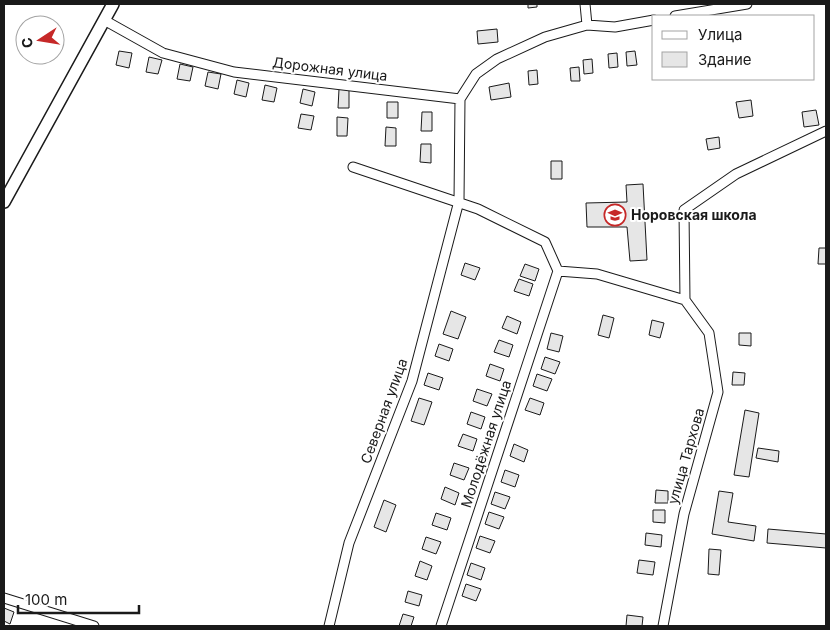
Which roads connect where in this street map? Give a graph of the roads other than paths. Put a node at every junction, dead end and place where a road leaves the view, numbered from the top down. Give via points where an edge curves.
1 (113, 4) edge
2 (585, 4) edge
3 (747, 4) edge
4 (681, 15) edge
5 (104, 20) junction
6 (652, 20) edge
7 (587, 25) junction
8 (460, 99) junction
9 (826, 132) edge
10 (353, 167) dead end
11 (4, 202) edge
12 (459, 203) junction
13 (558, 271) junction
14 (685, 300) junction
15 (4, 598) edge
16 (94, 626) edge
17 (329, 626) edge
18 (441, 626) edge
19 (663, 626) edge

1 - 5 main road
2 - 7 street
3 - 4 street
5 - 8 street, Дорожная улица via 163,53 234,72
5 - 11 main road
6 - 7 street via 615,27
7 - 8 street via 545,37 497,60 476,74
8 - 12 street
9 - 14 street via 736,174 684,210
10 - 12 street
12 - 13 street via 545,242
12 - 17 street, Северная улица via 412,381 350,543
13 - 14 street via 597,274
13 - 18 street, Молодёжная улица
14 - 19 street, улица Тархова via 709,333 718,392 684,514
15 - 16 street

